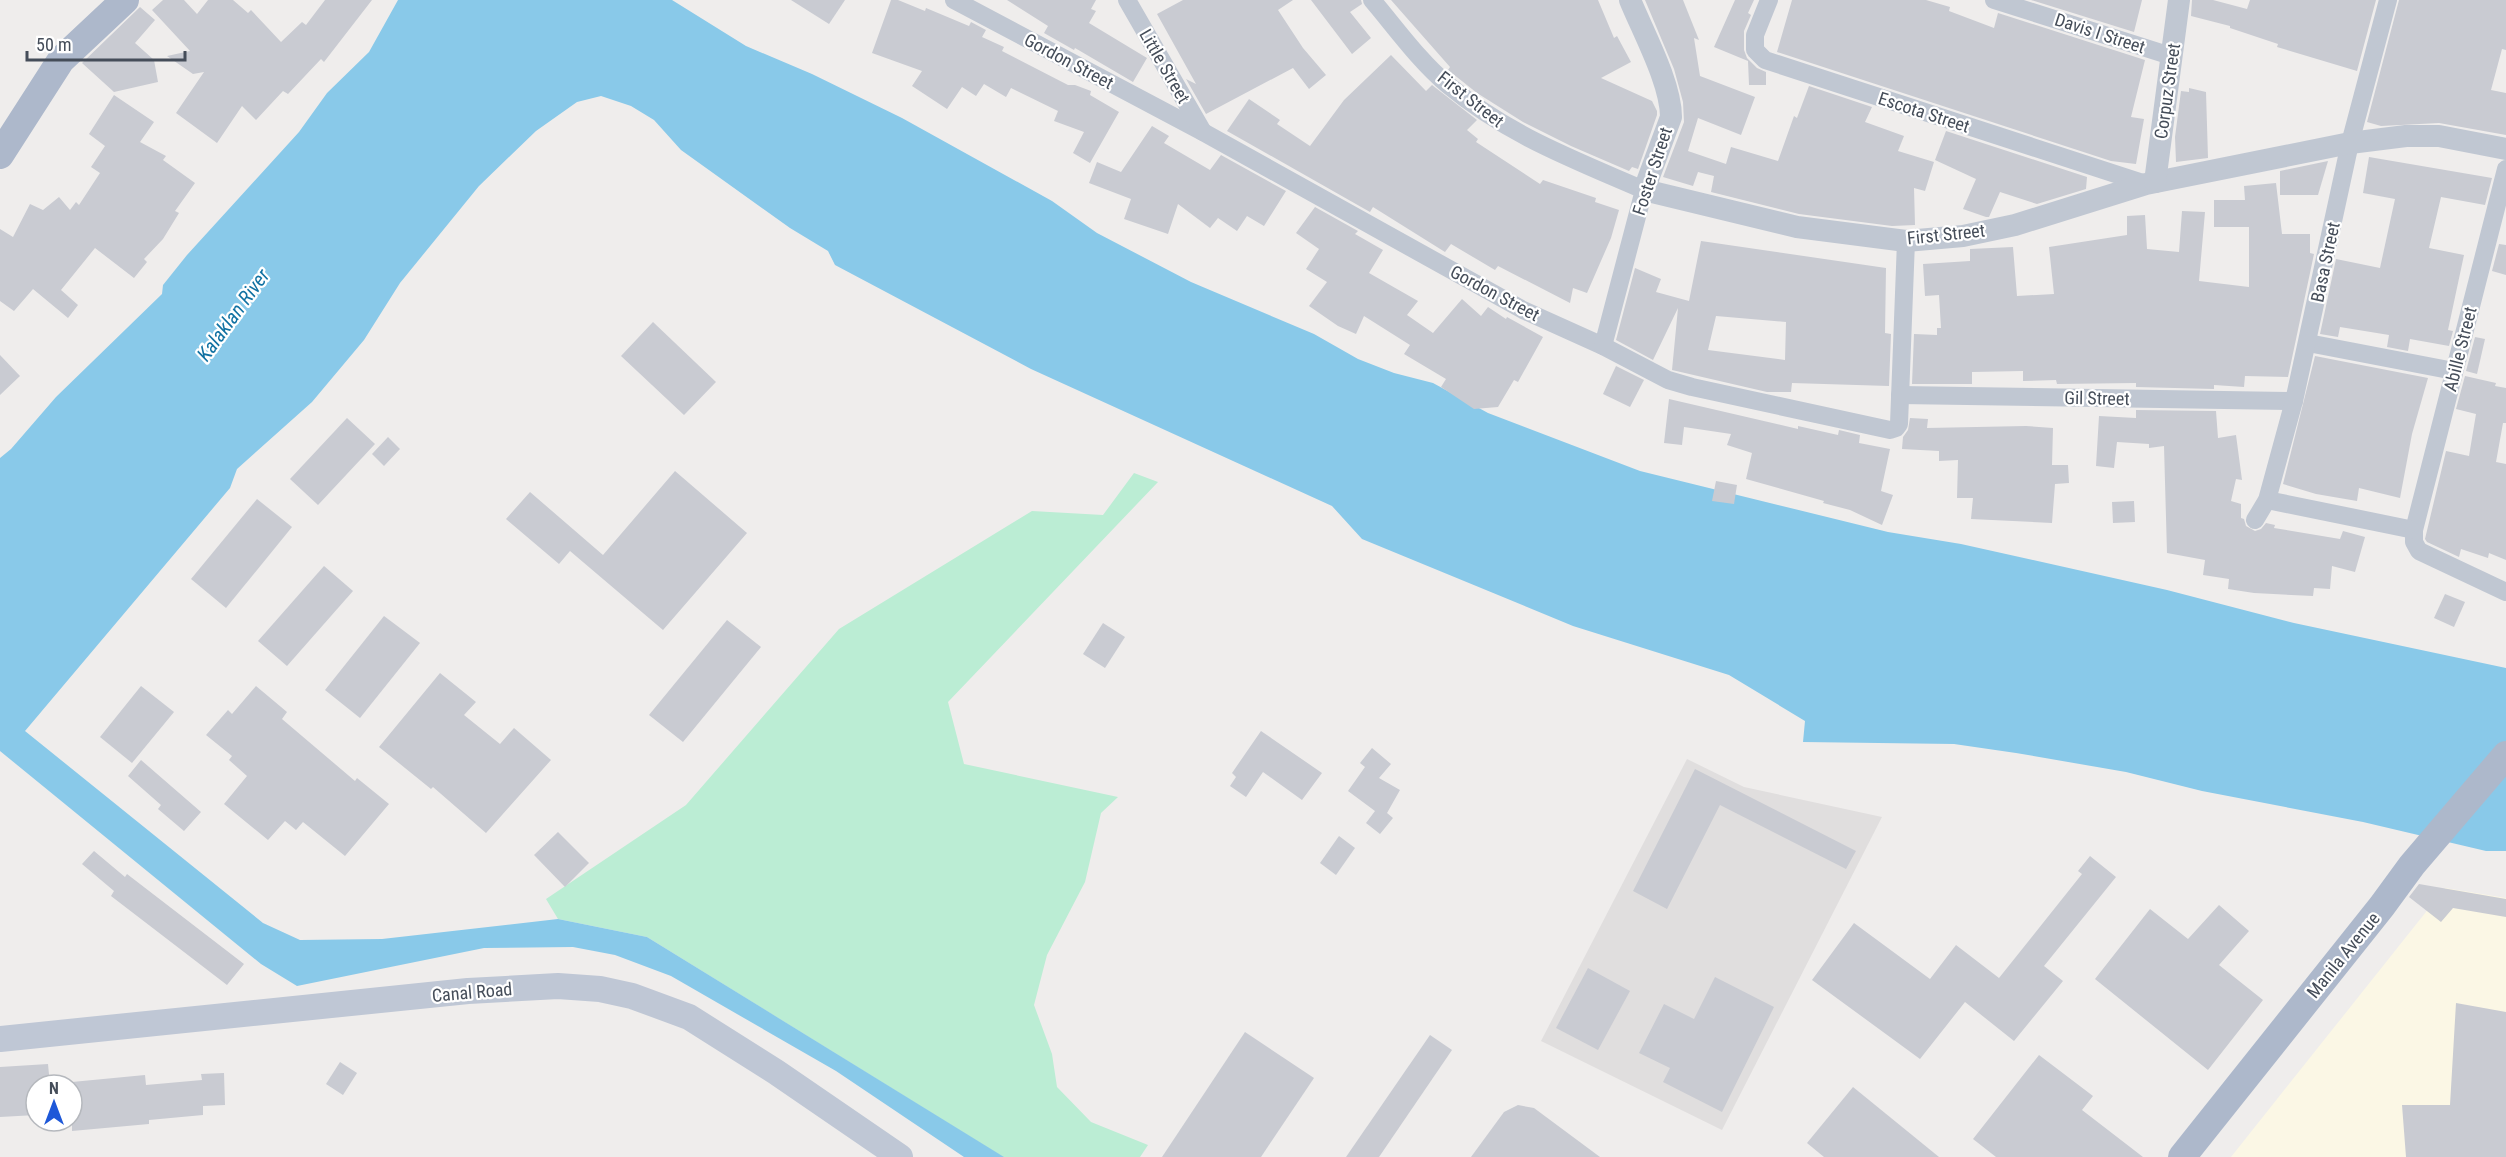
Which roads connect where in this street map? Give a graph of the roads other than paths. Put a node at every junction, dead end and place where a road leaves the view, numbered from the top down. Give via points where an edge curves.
1 (125, 0) edge
2 (954, 0) edge
3 (1127, 0) edge
4 (1372, 0) edge
5 (1630, 0) edge
6 (1769, 0) edge
7 (1994, 0) edge
8 (2179, 0) edge
9 (2388, 0) edge
10 (2171, 56) junction
11 (1203, 132) junction
12 (2350, 143) junction
13 (2506, 149) edge
14 (0, 155) edge
15 (2506, 169) edge
16 (2150, 183) junction
17 (1644, 190) junction
18 (1906, 241) junction
19 (2308, 343) junction
20 (1603, 346) junction
21 (2454, 371) junction
22 (1900, 395) junction
23 (2294, 401) junction
24 (2267, 500) junction
25 (2254, 520) dead end
26 (2414, 530) junction
27 (2506, 592) edge
28 (2506, 755) edge
29 (0, 1039) edge
30 (900, 1157) edge
31 (2181, 1157) edge

1 - 14 main road via 61,60
2 - 11 street, Gordon Street
3 - 11 street, Little Street
4 - 17 street, First Street via 1446,84 1501,125
5 - 17 street, Foster Street via 1667,91 1671,111
6 - 16 street, Escota Street via 1755,35 1755,50 1765,60
7 - 10 street, Davis I Street
8 - 10 street, Corpuz Street
9 - 12 street, Basa Street
10 - 16 street, Corpuz Street
11 - 20 street, Gordon Street via 1523,310
12 - 13 street, First Street via 2439,136
12 - 16 street, First Street
12 - 19 street, Basa Street
15 - 21 street, Abille Street
16 - 18 street, First Street via 2015,225 1963,236
17 - 18 street, First Street via 1797,227
17 - 20 street, Foster Street
18 - 22 street, Gordon Street
19 - 21 street
19 - 23 street, Basa Street
20 - 22 street, Gordon Street via 1668,380 1890,430 1899,424
21 - 26 street, Abille Street
22 - 23 street, Gil Street
23 - 24 street, Basa Street
24 - 25 street, Basa Street
24 - 26 street
26 - 27 street via 2419,551
28 - 31 main road, Manila Avenue via 2412,865
29 - 30 main road, Canal Road via 468,992 558,986 600,989 689,1017

